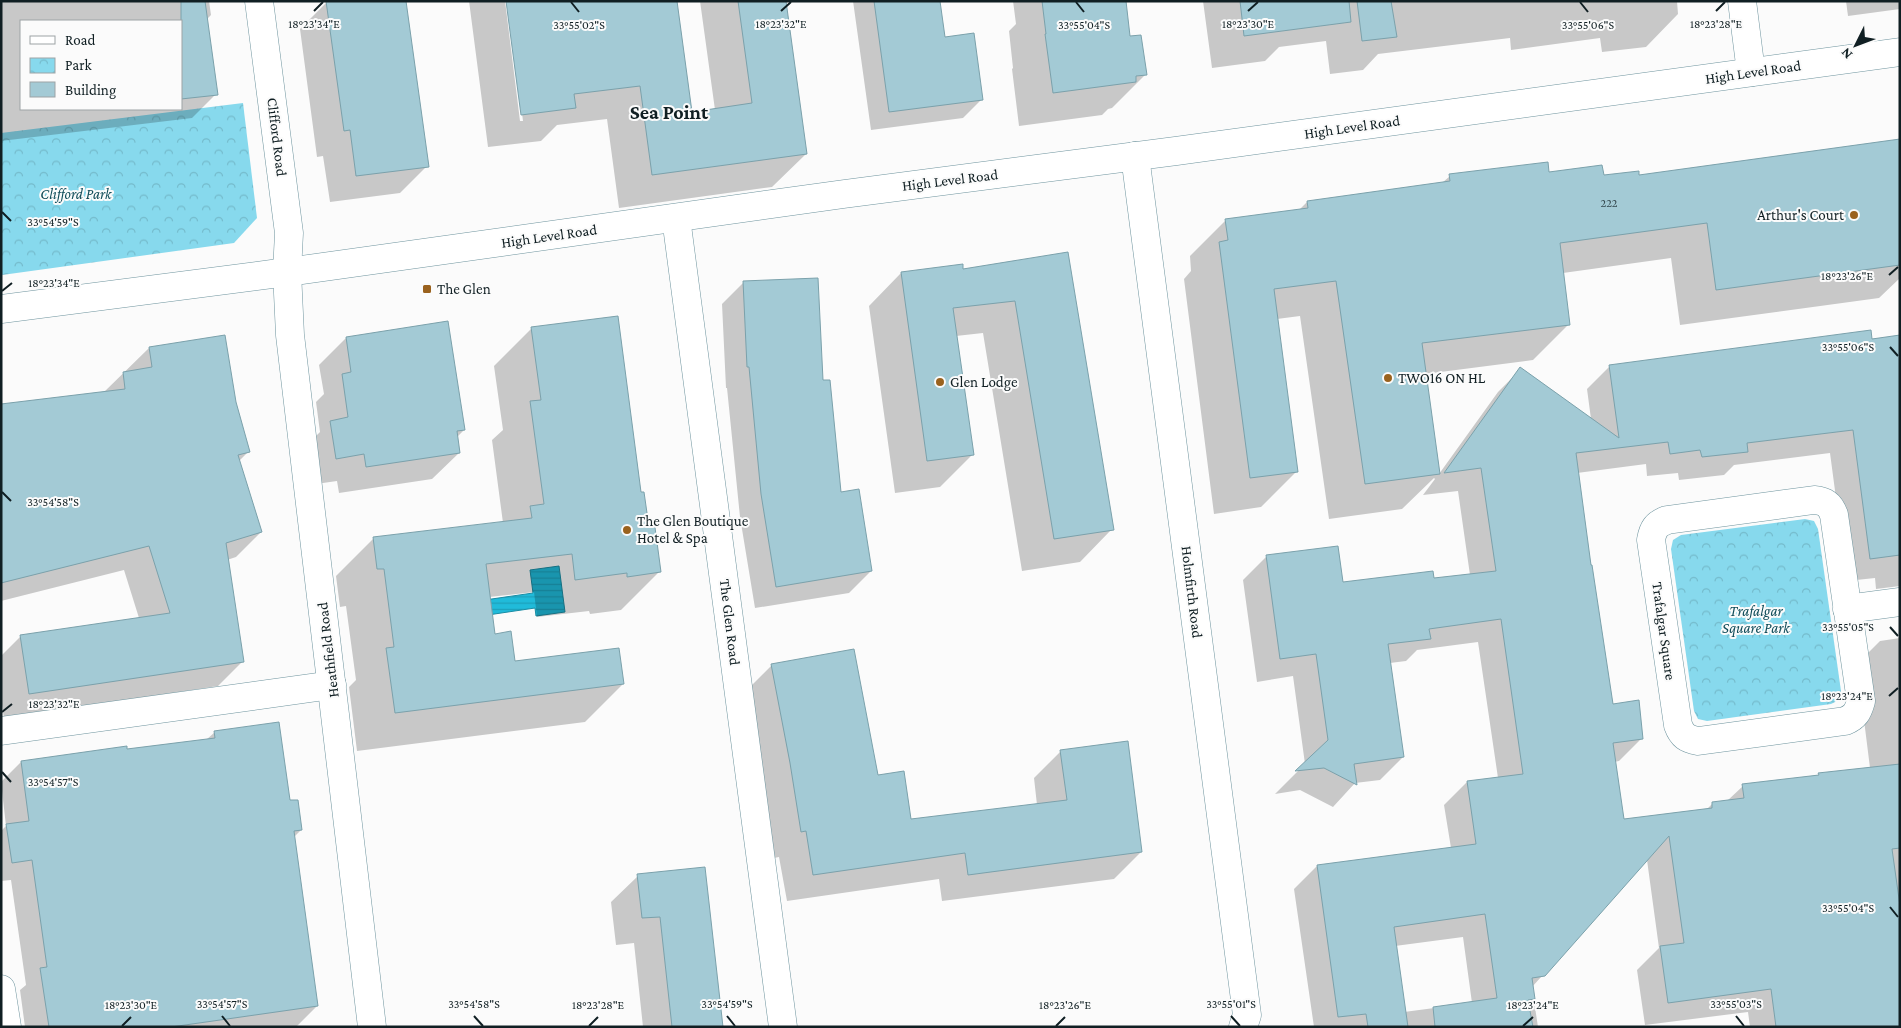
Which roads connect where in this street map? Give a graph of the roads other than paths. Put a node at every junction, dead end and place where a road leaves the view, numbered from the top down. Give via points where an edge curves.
1 (259, 1) edge
2 (1742, 1) edge
3 (1900, 52) edge
4 (1751, 72) junction
5 (1135, 156) junction
6 (676, 218) junction
7 (287, 272) junction
8 (1, 309) edge
9 (1900, 602) edge
10 (1848, 610) junction
11 (332, 685) junction
12 (1, 731) edge
13 (1, 989) edge
14 (7, 1027) edge
15 (372, 1027) edge
16 (783, 1027) edge
17 (1243, 1027) edge

1 - 7 street, Clifford Road via 289,233
2 - 4 street
3 - 4 street, High Level Road
4 - 5 street, High Level Road
5 - 6 street, High Level Road
5 - 17 street, Holmfirth Road via 1247,1015
6 - 7 street, High Level Road
6 - 16 street, The Glen Road
7 - 8 street, High Level Road
7 - 11 street, Heathfield Road via 289,321
9 - 10 street
10 - 10 street, Trafalgar Square via 1834,515 1831,506 1823,501 1667,520 1658,523 1653,530 1651,540 1678,725 1681,734 1689,740 1708,740 1854,717 1861,701
11 - 12 street
11 - 15 street, Heathfield Road
13 - 14 street

